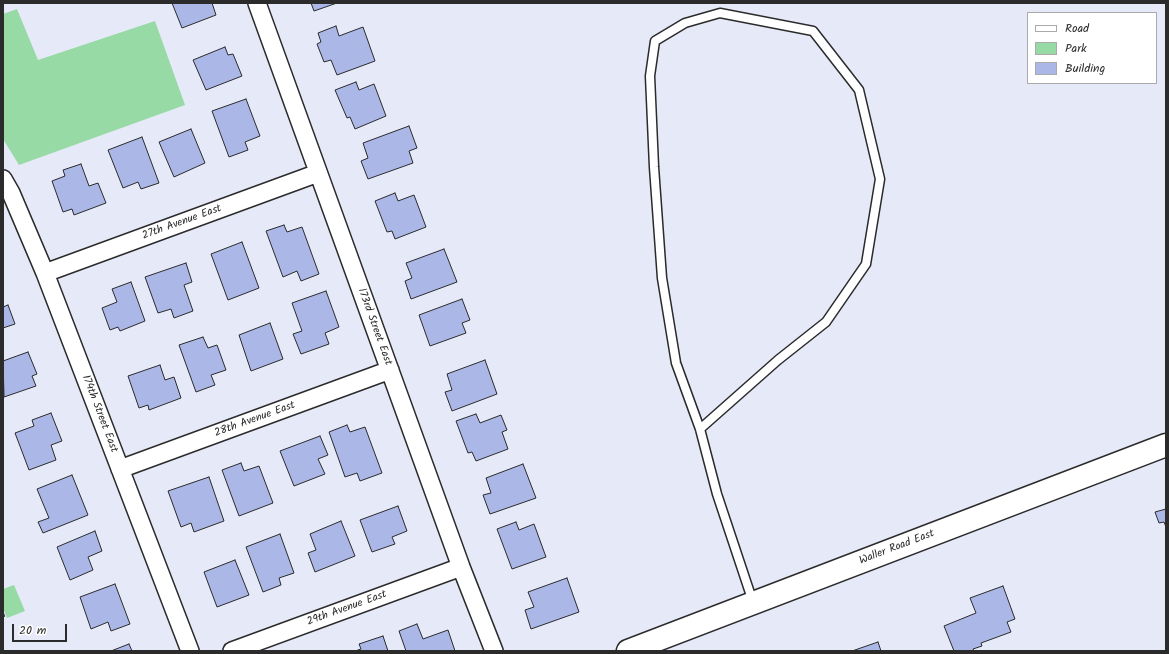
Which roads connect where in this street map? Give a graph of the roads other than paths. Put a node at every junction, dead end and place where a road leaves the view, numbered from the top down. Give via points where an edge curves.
1 (257, 3) edge
2 (318, 173) junction
3 (3, 179) edge
4 (45, 273) junction
5 (390, 370) junction
6 (700, 429) junction
7 (1166, 445) edge
8 (120, 469) junction
9 (461, 567) junction
10 (753, 603) junction
11 (190, 651) edge
12 (232, 651) edge
13 (494, 651) edge
14 (628, 651) edge

1 - 2 street, 173rd Street East
2 - 4 street, 27th Avenue East
2 - 5 street, 173rd Street East
3 - 4 street, 174th Street East
4 - 8 street, 174th Street East
5 - 8 street, 28th Avenue East
5 - 9 street, 173rd Street East
6 - 6 lane via 676,363 662,278 650,76 655,41 685,23 720,13 814,30 859,90 880,179 866,264 826,322 778,360
6 - 10 lane via 717,494
7 - 10 street, Waller Road East
8 - 11 street, 174th Street East
9 - 12 street, 29th Avenue East
9 - 13 street, 173rd Street East
10 - 14 street, Waller Road East

